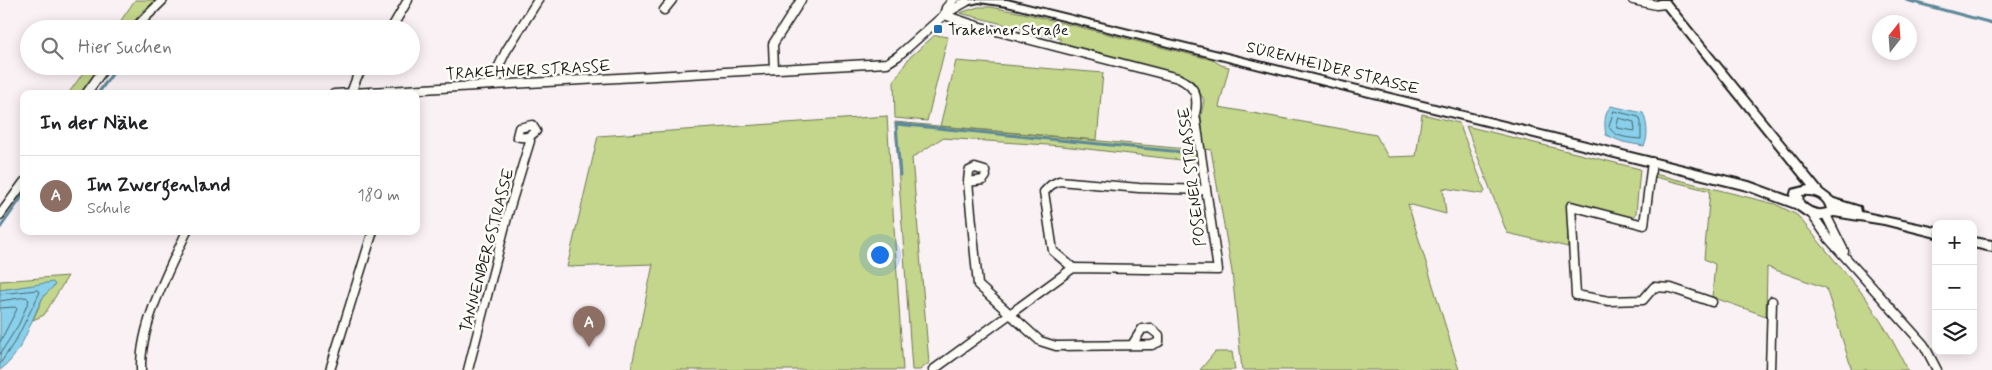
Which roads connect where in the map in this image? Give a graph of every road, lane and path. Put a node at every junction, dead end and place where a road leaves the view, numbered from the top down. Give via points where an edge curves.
1 (163, 0) edge
2 (407, 0) edge
3 (538, 0) edge
4 (672, 0) edge
5 (801, 0) edge
6 (953, 0) edge
7 (982, 0) edge
8 (1633, 0) edge
9 (967, 1) edge
10 (1004, 1) edge
11 (1665, 2) edge
12 (664, 10) dead end
13 (944, 15) junction
14 (143, 20) edge
15 (396, 20) edge
16 (774, 69) junction
17 (100, 75) edge
18 (358, 75) edge
19 (490, 85) junction
20 (89, 90) edge
21 (353, 90) edge
22 (404, 90) edge
23 (529, 137) dead end
24 (1791, 159) junction
25 (1652, 162) junction
26 (968, 182) dead end
27 (20, 188) edge
28 (1205, 190) junction
29 (1818, 192) junction
30 (1799, 196) junction
31 (1830, 209) junction
32 (1811, 213) junction
33 (0, 215) edge
34 (1932, 232) edge
35 (185, 235) edge
36 (372, 235) edge
37 (1977, 243) edge
38 (1992, 246) edge
39 (1846, 258) junction
40 (1073, 268) junction
41 (1772, 301) dead end
42 (1712, 302) dead end
43 (1010, 313) junction
44 (1132, 345) dead end
45 (141, 370) edge
46 (330, 370) edge
47 (468, 370) edge
48 (933, 370) edge
49 (1770, 370) edge
50 (1936, 370) edge

1 - 14 street
2 - 15 street
3 - 19 street via 501,59
4 - 12 street
5 - 16 street via 773,44
6 - 13 street, TRAKEHNER STRASSE
7 - 10 main road, SÜRENHEIDER STRASSE
8 - 11 street via 1656,5
9 - 13 street, TRAKEHNER STRASSE
10 - 25 main road, SÜRENHEIDER STRASSE
11 - 24 main road
13 - 16 street, TRAKEHNER STRASSE via 887,63
13 - 28 street, POSENER STRASSE via 1188,83 1198,101 1195,114
16 - 19 street, TRAKEHNER STRASSE
17 - 20 street
18 - 21 street
19 - 22 street, TRAKEHNER STRASSE
23 - 47 street, TANNENBERGSTRASSE
24 - 29 main road
24 - 30 main road
25 - 30 main road, SÜRENHEIDER STRASSE
25 - 42 street via 1644,225 1571,206 1576,296 1598,302 1643,300 1654,287 1671,288
26 - 43 street via 978,285
27 - 33 street
28 - 40 street, POSENER STRASSE via 1218,270
28 - 40 street via 1073,181 1051,185 1044,192 1053,251
29 - 30 main road
29 - 31 main road
30 - 32 main road
31 - 32 main road
31 - 34 main road
31 - 39 street
32 - 39 street
35 - 45 street via 168,271 140,352
36 - 46 street
37 - 38 main road
39 - 50 street via 1924,345
40 - 43 street
41 - 49 street
43 - 44 street via 1040,341 1056,346
43 - 48 street

